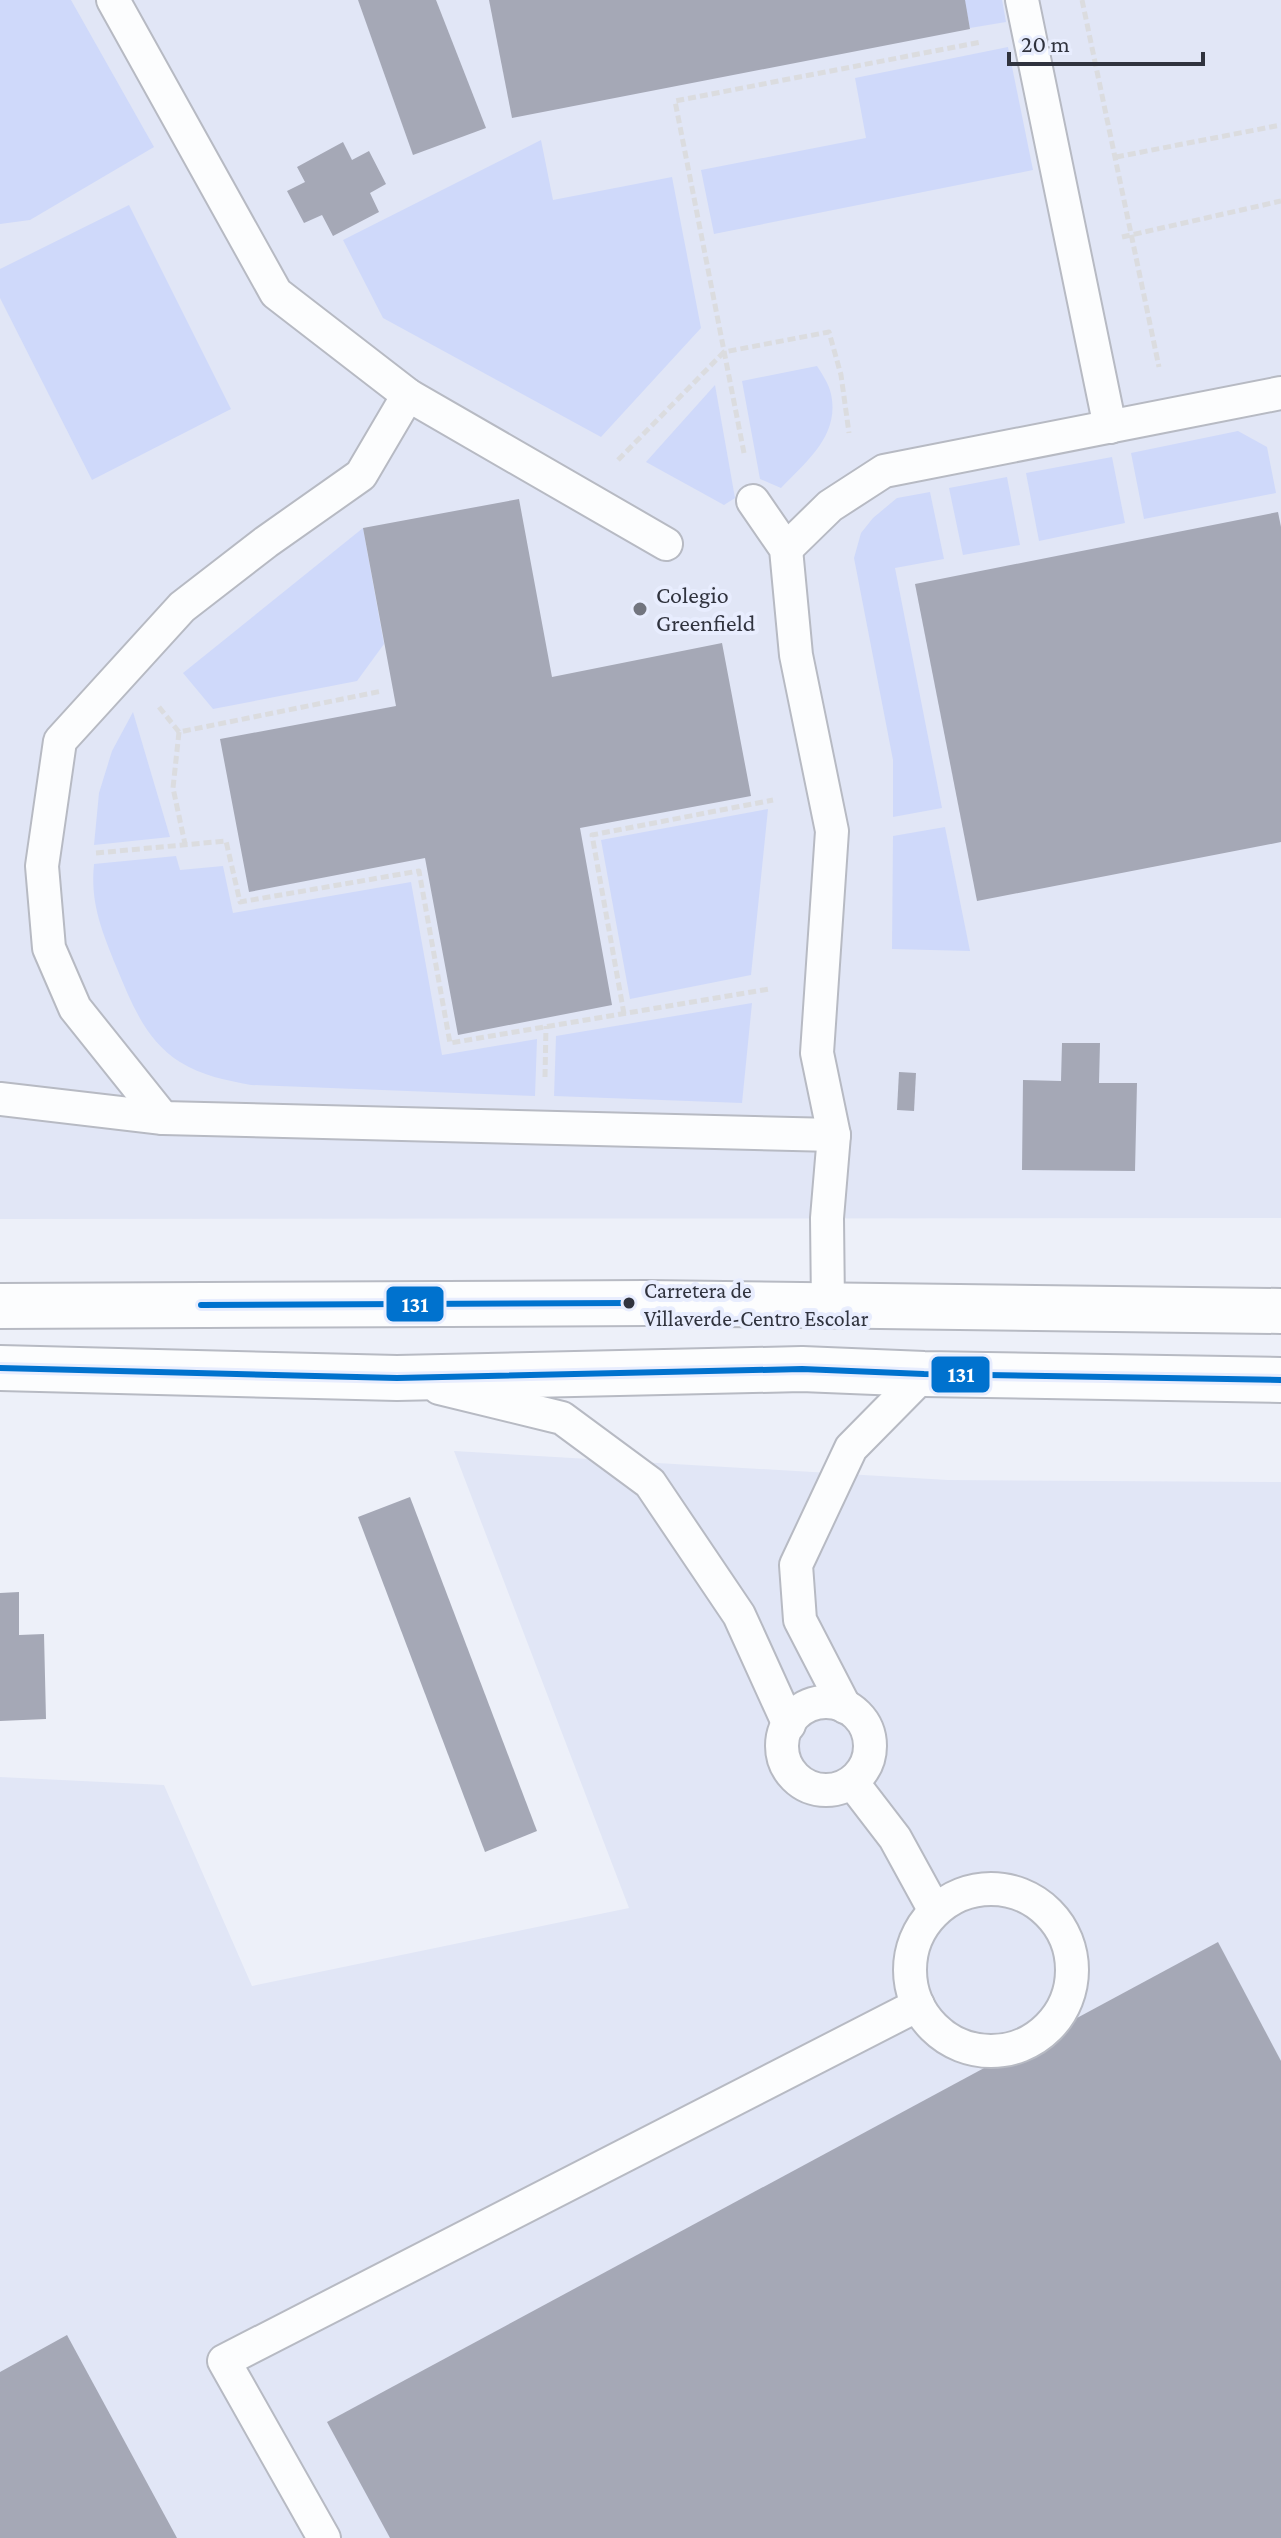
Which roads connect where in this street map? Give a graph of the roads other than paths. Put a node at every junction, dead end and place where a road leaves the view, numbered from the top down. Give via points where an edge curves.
1 (113, 0) edge
2 (1022, 0) edge
3 (1281, 393) edge
4 (408, 395) junction
5 (1110, 427) junction
6 (753, 501) road end
7 (666, 544) dead end
8 (786, 549) junction
9 (0, 1099) edge
10 (163, 1118) junction
11 (834, 1135) junction
12 (0, 1306) edge
13 (828, 1306) junction
14 (1281, 1311) edge
15 (0, 1368) edge
16 (924, 1374) junction
17 (397, 1378) junction
18 (1281, 1380) edge
19 (845, 1707) junction
20 (789, 1725) junction
21 (852, 1782) junction
22 (935, 1911) junction
23 (918, 2005) junction
24 (324, 2538) edge

1 - 4 lane via 276,293
2 - 5 lane
3 - 5 lane
4 - 7 lane
4 - 10 lane via 361,475 182,607 60,741 43,858 49,948 75,1008
5 - 8 lane via 884,471 830,506
6 - 8 lane
8 - 11 lane via 796,655 832,831 817,1053
9 - 10 lane
10 - 11 lane
11 - 13 lane via 827,1218
12 - 13 street
13 - 14 street
15 - 17 street
16 - 17 street via 802,1369
16 - 18 street
16 - 19 lane via 851,1448 796,1565 800,1620
17 - 20 lane via 562,1418 650,1483 739,1615
19 - 20 lane via 807,1707
19 - 21 lane via 861,1719 871,1744 864,1769
20 - 21 lane via 784,1758 801,1782 829,1790
21 - 22 lane via 895,1838
22 - 23 lane via 915,1940 909,1966
22 - 23 lane via 973,1891 999,1889 1024,1896 1048,1912 1064,1934 1072,1961 1070,1989 1059,2015 1040,2035 1017,2047 991,2051 964,2047 941,2035
23 - 24 lane via 224,2361

